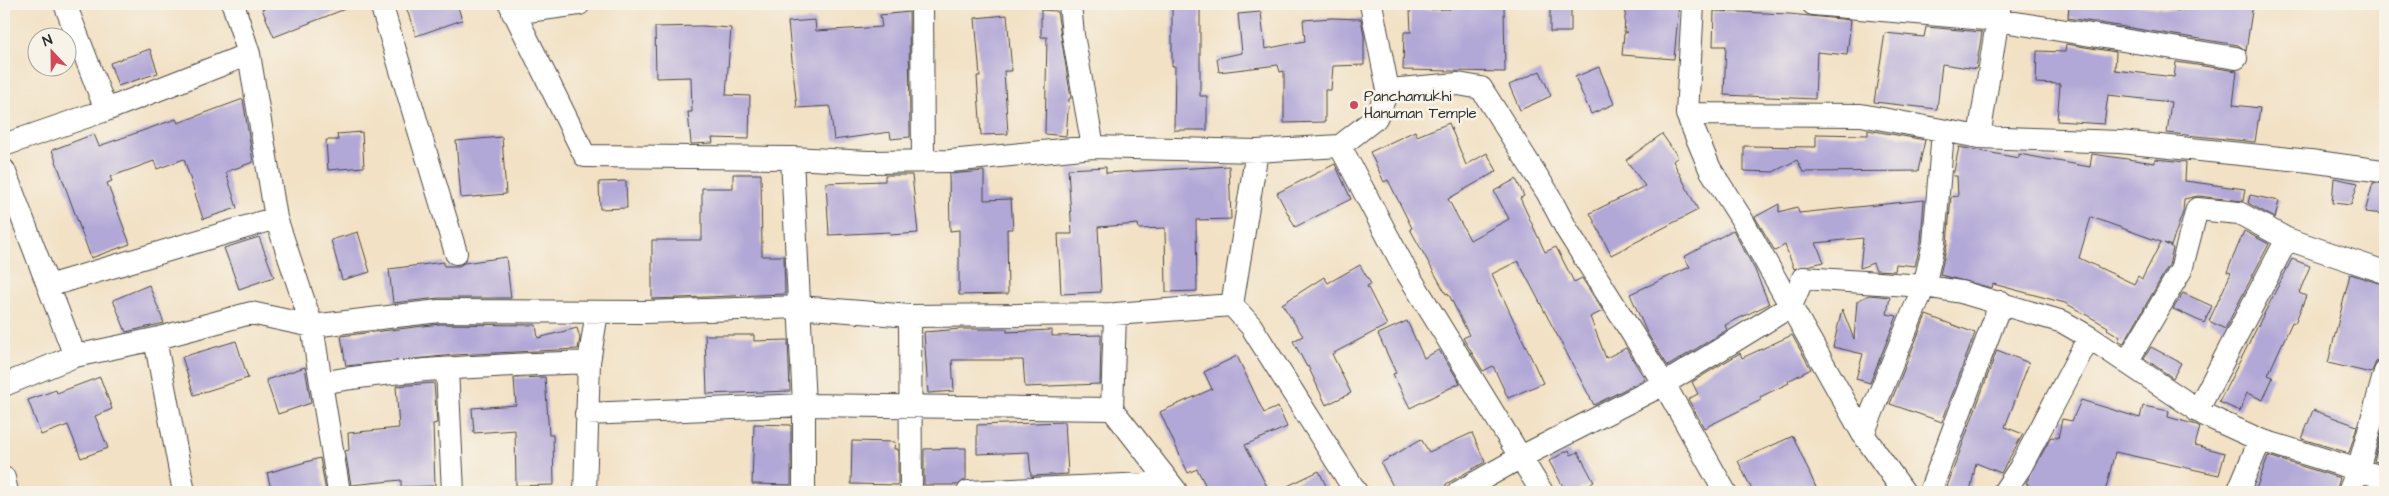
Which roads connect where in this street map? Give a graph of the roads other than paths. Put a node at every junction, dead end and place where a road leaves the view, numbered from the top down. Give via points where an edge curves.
1 (65, 4) edge
2 (233, 4) edge
3 (381, 4) edge
4 (579, 4) edge
5 (922, 4) edge
6 (1070, 4) edge
7 (1371, 4) edge
8 (1694, 4) edge
9 (1813, 4) edge
10 (512, 8) edge
11 (1998, 12) edge
12 (249, 54) junction
13 (2236, 58) dead end
14 (1388, 90) junction
15 (106, 110) junction
16 (1687, 114) junction
17 (1943, 130) junction
18 (1979, 137) junction
19 (4, 145) edge
20 (1340, 146) junction
21 (1093, 147) junction
22 (1257, 151) junction
23 (792, 158) junction
24 (923, 161) junction
25 (4, 170) edge
26 (2382, 171) dead end
27 (276, 218) junction
28 (2287, 239) junction
29 (456, 253) dead end
30 (2385, 272) edge
31 (48, 286) junction
32 (1924, 286) junction
33 (2002, 302) junction
34 (1232, 305) junction
35 (799, 306) junction
36 (1792, 306) junction
37 (597, 312) junction
38 (1116, 314) junction
39 (910, 316) junction
40 (312, 326) junction
41 (2089, 337) junction
42 (156, 339) junction
43 (75, 356) junction
44 (589, 362) junction
45 (2127, 362) junction
46 (447, 369) junction
47 (2385, 372) edge
48 (321, 383) junction
49 (1664, 384) junction
50 (4, 385) edge
51 (804, 405) junction
52 (910, 408) junction
53 (1112, 409) junction
54 (2197, 411) junction
55 (586, 414) junction
56 (1863, 434) junction
57 (2260, 440) junction
58 (1521, 457) junction
59 (2358, 470) junction
60 (4, 478) edge
61 (2385, 478) edge
62 (1173, 488) edge
63 (7, 492) edge
64 (184, 492) edge
65 (339, 492) edge
66 (453, 492) edge
67 (585, 492) edge
68 (804, 492) edge
69 (911, 492) edge
70 (968, 492) edge
71 (1356, 492) edge
72 (1459, 492) edge
73 (1542, 492) edge
74 (1725, 492) edge
75 (1904, 492) edge
76 (1930, 492) edge
77 (2004, 492) edge
78 (2238, 492) edge
79 (2349, 492) edge

1 - 15 street
2 - 12 street
3 - 29 street
4 - 10 street
5 - 24 street
6 - 21 street
7 - 14 street
8 - 16 street
9 - 11 street
10 - 23 street via 586,156
11 - 13 street
11 - 18 street
12 - 15 street
12 - 27 street
14 - 20 street via 1376,118
14 - 49 street via 1458,84 1480,88
15 - 19 street
16 - 17 street via 1861,115
16 - 36 street via 1710,169
17 - 18 street
17 - 32 street via 1934,243
18 - 26 street via 2120,142
20 - 22 street
20 - 58 street via 1406,271
21 - 22 street
21 - 24 street
22 - 34 street
23 - 24 street
23 - 35 street
25 - 31 street
27 - 31 street
27 - 40 street
28 - 30 street
28 - 45 street via 2240,213 2197,209 2181,270
28 - 54 street
31 - 43 street
32 - 33 street
32 - 36 street via 1803,278
32 - 56 street
33 - 41 street via 2064,322
33 - 76 street
34 - 38 street
34 - 71 street via 1251,326
35 - 37 street
35 - 39 street
35 - 51 street
36 - 49 street
36 - 56 street
37 - 40 street via 440,311
37 - 44 street
38 - 39 street
38 - 53 street
39 - 52 street
40 - 42 street via 251,314
40 - 48 street
41 - 45 street
41 - 77 street
42 - 43 street
42 - 64 street
43 - 50 street
44 - 46 street
44 - 55 street
45 - 54 street
46 - 48 street
46 - 66 street
47 - 59 street
48 - 65 street
49 - 58 street
49 - 74 street
51 - 52 street
51 - 55 street
51 - 68 street
52 - 53 street
52 - 69 street
53 - 62 street
54 - 57 street
55 - 67 street
56 - 75 street
57 - 59 street
57 - 78 street
58 - 72 street
58 - 73 street
59 - 61 street
59 - 79 street
60 - 63 street
62 - 70 street

